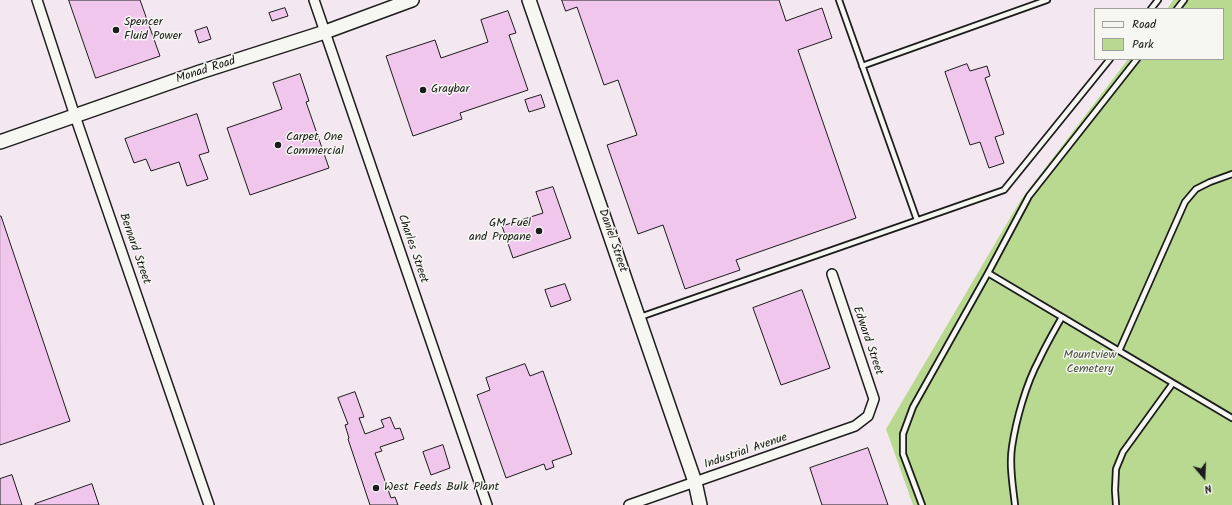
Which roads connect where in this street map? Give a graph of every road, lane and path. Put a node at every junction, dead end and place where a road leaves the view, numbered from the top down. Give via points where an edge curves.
1 (37, 0) edge
2 (314, 0) edge
3 (412, 0) edge
4 (529, 0) edge
5 (839, 0) edge
6 (1047, 0) edge
7 (1158, 0) edge
8 (1184, 0) edge
9 (1152, 8) edge
10 (1178, 8) edge
11 (325, 32) junction
12 (1109, 60) edge
13 (1136, 60) edge
14 (862, 66) junction
15 (75, 116) junction
16 (0, 142) edge
17 (1232, 174) edge
18 (917, 220) junction
19 (988, 273) junction
20 (832, 274) dead end
21 (1062, 317) junction
22 (638, 318) junction
23 (1119, 351) junction
24 (1173, 383) junction
25 (868, 416) joint
26 (1232, 418) edge
27 (695, 482) junction
28 (209, 505) edge
29 (487, 505) edge
30 (629, 505) edge
31 (700, 505) edge
32 (922, 505) edge
33 (1015, 505) edge
34 (1116, 505) edge

1 - 15 street, Bernard Street
2 - 11 street, Charles Street
3 - 11 street, Monad Road
4 - 22 street, Daniel Street
5 - 14 lane
6 - 14 lane
7 - 9 lane
8 - 10 lane
11 - 15 street, Monad Road
11 - 29 street, Charles Street
12 - 18 lane via 1004,190
13 - 19 lane via 1029,196
14 - 18 lane
15 - 16 street, Monad Road
15 - 28 street, Bernard Street
17 - 23 lane via 1196,189 1185,202
18 - 22 lane
19 - 21 lane
19 - 32 lane via 913,407 903,434 903,454
20 - 25 street, Edward Street via 874,399
21 - 23 lane
21 - 33 lane via 1038,360 1020,413 1012,448
22 - 27 street, Daniel Street
23 - 24 lane
24 - 26 lane
24 - 34 lane via 1123,452 1116,469
25 - 27 street, Industrial Avenue via 855,426
27 - 30 street, Industrial Avenue
27 - 31 street, Daniel Street

